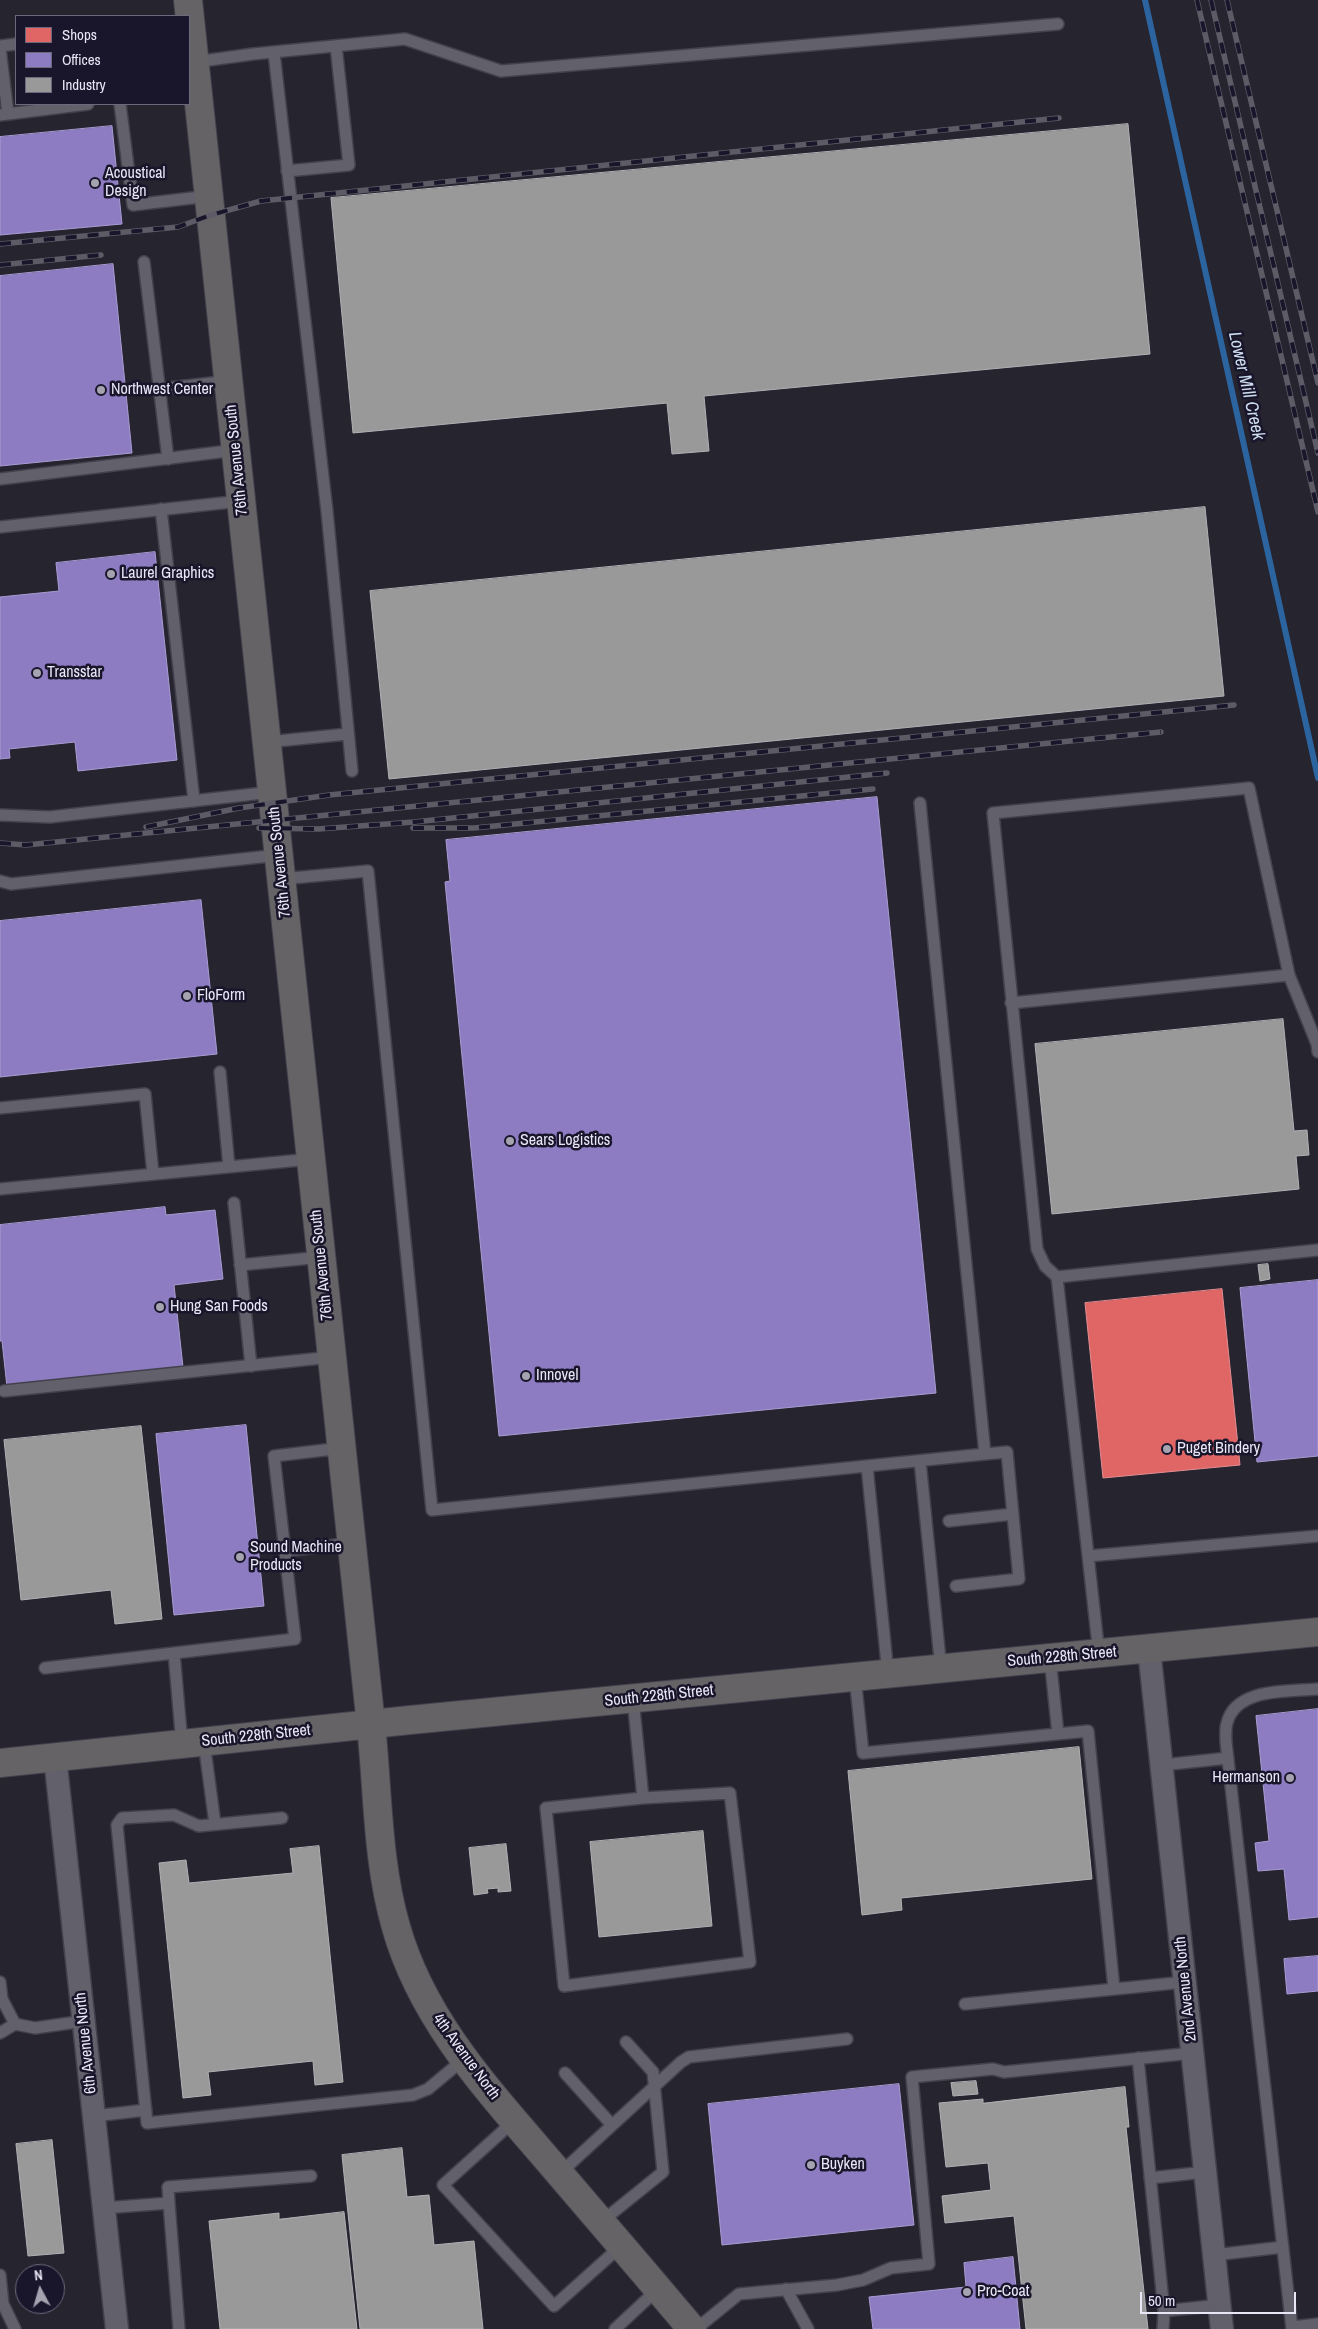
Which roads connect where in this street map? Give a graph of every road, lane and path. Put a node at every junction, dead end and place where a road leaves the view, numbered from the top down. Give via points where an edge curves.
1 (190, 23) edge
2 (1058, 24) dead end
3 (15, 44) edge
4 (336, 46) junction
5 (0, 47) edge
6 (274, 53) junction
7 (195, 62) junction
8 (193, 91) edge
9 (80, 105) edge
10 (120, 105) edge
11 (4, 114) edge
12 (287, 171) junction
13 (209, 196) junction
14 (144, 262) dead end
15 (229, 381) junction
16 (160, 390) junction
17 (236, 450) junction
18 (168, 459) junction
19 (0, 479) edge
20 (241, 501) junction
21 (161, 510) junction
22 (0, 527) edge
23 (348, 734) junction
24 (267, 742) junction
25 (352, 771) dead end
26 (272, 792) junction
27 (194, 801) junction
28 (920, 803) dead end
29 (0, 816) edge
30 (280, 867) junction
31 (0, 881) edge
32 (1289, 975) junction
33 (1011, 1003) junction
34 (1318, 1052) edge
35 (220, 1072) dead end
36 (0, 1108) edge
37 (311, 1159) junction
38 (229, 1167) junction
39 (153, 1174) junction
40 (0, 1188) edge
41 (234, 1203) dead end
42 (1318, 1250) edge
43 (322, 1257) junction
44 (240, 1266) junction
45 (1057, 1277) junction
46 (332, 1358) junction
47 (251, 1366) junction
48 (4, 1391) dead end
49 (342, 1448) junction
50 (985, 1454) junction
51 (920, 1461) junction
52 (867, 1466) junction
53 (1013, 1514) junction
54 (949, 1521) dead end
55 (1318, 1536) edge
56 (352, 1543) junction
57 (285, 1551) junction
58 (1088, 1556) junction
59 (956, 1586) dead end
60 (1318, 1632) edge
61 (1149, 1649) junction
62 (174, 1653) junction
63 (1099, 1654) junction
64 (1050, 1658) junction
65 (45, 1668) dead end
66 (941, 1669) junction
67 (888, 1674) junction
68 (856, 1677) junction
69 (1318, 1689) edge
70 (633, 1699) junction
71 (371, 1725) junction
72 (1058, 1734) junction
73 (193, 1743) junction
74 (55, 1757) junction
75 (1228, 1758) junction
76 (0, 1763) edge
77 (1162, 1765) junction
78 (643, 1798) junction
79 (282, 1818) dead end
80 (215, 1824) junction
81 (0, 1982) edge
82 (1185, 1982) junction
83 (1114, 1989) junction
84 (965, 2004) dead end
85 (84, 2021) junction
86 (15, 2024) junction
87 (0, 2033) edge
88 (847, 2039) dead end
89 (626, 2042) dead end
90 (1193, 2053) junction
91 (1138, 2058) junction
92 (464, 2059) junction
93 (565, 2073) dead end
94 (654, 2086) junction
95 (146, 2110) junction
96 (94, 2116) junction
97 (514, 2121) junction
98 (612, 2125) junction
99 (1205, 2172) junction
100 (559, 2174) junction
101 (311, 2176) dead end
102 (1150, 2178) junction
103 (169, 2203) junction
104 (104, 2208) junction
105 (601, 2222) junction
106 (621, 2246) junction
107 (1283, 2247) junction
108 (1214, 2255) junction
109 (0, 2275) edge
110 (658, 2288) junction
111 (786, 2289) junction
112 (1220, 2305) junction
113 (1164, 2311) junction
114 (1318, 2324) edge
115 (1292, 2328) edge
116 (15, 2329) edge
117 (117, 2329) edge
118 (179, 2329) edge
119 (615, 2329) edge
120 (694, 2329) edge
121 (808, 2329) edge
122 (1163, 2329) edge
123 (1222, 2329) edge

1 - 7 street, 76th Avenue South
2 - 4 lane via 501,71 406,39
3 - 5 lane
4 - 6 lane
4 - 12 lane via 349,165
5 - 11 lane
6 - 7 lane
6 - 12 lane
7 - 8 street, 76th Avenue South
8 - 13 street, 76th Avenue South
9 - 11 lane
10 - 13 lane via 133,205
12 - 23 lane via 327,511
13 - 15 street, 76th Avenue South
14 - 16 lane
15 - 16 lane
15 - 17 street, 76th Avenue South
16 - 18 lane
17 - 18 lane
17 - 20 street, 76th Avenue South
18 - 19 lane
20 - 21 lane
20 - 24 street, 76th Avenue South
21 - 22 lane
21 - 27 lane
23 - 24 lane
23 - 25 lane
24 - 26 street, 76th Avenue South
26 - 27 lane
26 - 30 street, 76th Avenue South
27 - 29 lane via 50,817
28 - 50 lane
30 - 31 lane via 11,884
30 - 37 street, 76th Avenue South
30 - 52 lane via 368,871 432,1510
32 - 33 lane
32 - 33 lane via 1249,788 1022,810 993,814
32 - 34 lane
33 - 45 lane via 1036,1249 1045,1266
35 - 38 lane
36 - 39 lane via 145,1094
37 - 38 lane
37 - 43 street, 76th Avenue South
38 - 39 lane
39 - 40 lane
41 - 44 lane
42 - 45 lane
43 - 44 lane
43 - 46 street, 76th Avenue South
44 - 47 lane
45 - 58 lane
46 - 47 lane
46 - 49 street, 76th Avenue South
47 - 48 lane
49 - 56 street, 76th Avenue South
49 - 57 lane via 274,1456
50 - 51 lane
50 - 53 lane via 1007,1452
51 - 52 lane
51 - 66 lane
52 - 67 lane
53 - 54 lane
53 - 59 lane via 1019,1580
55 - 58 lane
56 - 57 lane
56 - 71 street, 76th Avenue South
57 - 62 lane via 295,1638
58 - 63 lane
60 - 61 street, South 228th Street
61 - 63 street, South 228th Street
61 - 77 street, 2nd Avenue North
62 - 65 lane
62 - 73 lane
63 - 64 street, South 228th Street
64 - 66 street, South 228th Street
64 - 72 lane
66 - 67 street, South 228th Street
67 - 68 street, South 228th Street
68 - 70 street, South 228th Street
68 - 72 lane via 863,1753
69 - 75 lane via 1257,1696 1238,1704 1227,1723
70 - 71 street, South 228th Street
70 - 78 lane
71 - 73 street, South 228th Street
71 - 92 street, 4th Avenue North via 385,1876 396,1927 413,1975 438,2022
72 - 83 lane via 1088,1731
73 - 74 street, South 228th Street
73 - 80 lane
74 - 76 street, South 228th Street
74 - 85 street, 6th Avenue North
75 - 77 lane
75 - 107 lane
77 - 82 street, 2nd Avenue North
78 - 78 lane via 546,1808 564,1986 750,1962 730,1793
79 - 80 lane
80 - 95 lane via 199,1826 174,1815 122,1818 117,1825
81 - 86 lane via 2,1999
82 - 83 lane
82 - 90 street, 2nd Avenue North
83 - 84 lane
85 - 86 lane via 35,2028
85 - 96 street, 6th Avenue North
86 - 87 lane
88 - 94 lane via 689,2057
89 - 94 lane via 653,2072
90 - 91 lane
90 - 99 street, 2nd Avenue North
91 - 102 lane
91 - 111 lane via 1004,2072 993,2070 912,2077 929,2264 891,2268 863,2280
92 - 95 lane via 428,2089 413,2095 147,2124
92 - 97 street, 4th Avenue North
93 - 98 lane
94 - 98 lane
94 - 105 lane via 664,2172
95 - 96 lane
96 - 104 street, 6th Avenue North
97 - 100 street, 4th Avenue North
97 - 106 lane via 444,2185 554,2306
98 - 100 lane
99 - 102 lane
99 - 108 street, 2nd Avenue North
100 - 105 street, 4th Avenue North
101 - 103 lane via 168,2187
102 - 113 lane
103 - 104 lane
103 - 118 lane
104 - 117 street, 6th Avenue North
105 - 106 street, 4th Avenue North
106 - 110 street, 4th Avenue North
107 - 108 lane
107 - 115 lane
108 - 112 street, 2nd Avenue North
109 - 116 lane via 3,2304
110 - 119 lane
110 - 120 street, 4th Avenue North
111 - 120 lane via 739,2294
111 - 121 lane
112 - 113 lane
112 - 123 street, 2nd Avenue North
113 - 122 lane
114 - 115 lane

